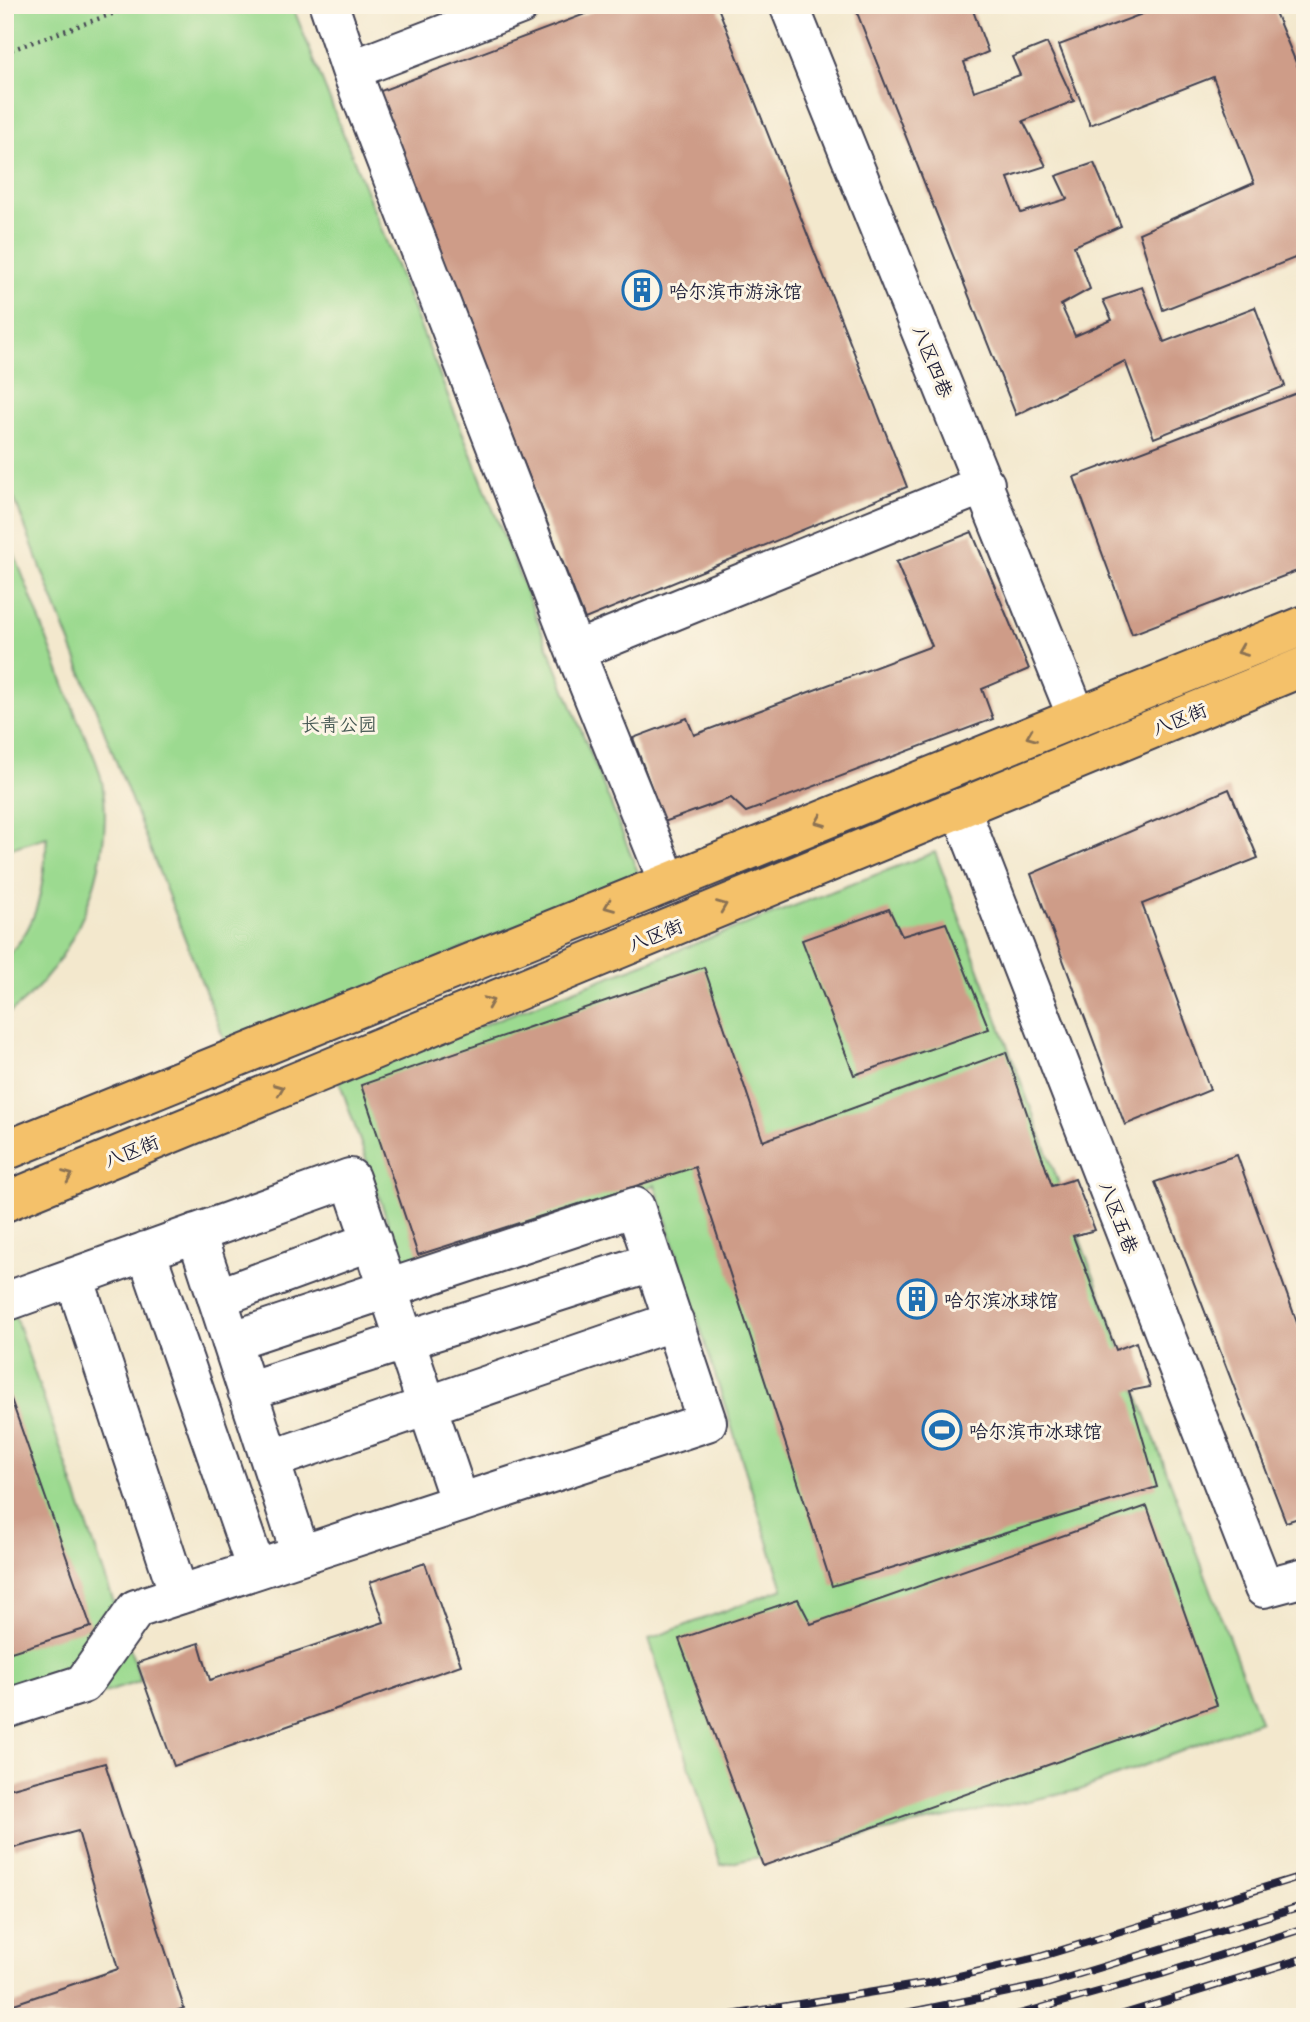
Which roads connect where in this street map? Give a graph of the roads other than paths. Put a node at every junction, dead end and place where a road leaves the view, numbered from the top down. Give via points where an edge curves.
1 (329, 5) edge
2 (520, 5) edge
3 (789, 5) edge
4 (351, 70) junction
5 (985, 485) junction
6 (1305, 625) edge
7 (575, 651) junction
8 (1305, 666) edge
9 (1077, 717) junction
10 (960, 808) junction
11 (668, 882) junction
12 (5, 1152) edge
13 (5, 1202) edge
14 (196, 1233) junction
15 (372, 1241) junction
16 (146, 1251) junction
17 (652, 1262) junction
18 (74, 1277) junction
19 (388, 1290) junction
20 (217, 1298) junction
21 (5, 1302) edge
22 (674, 1321) junction
23 (405, 1340) junction
24 (231, 1341) junction
25 (247, 1391) junction
26 (428, 1406) junction
27 (270, 1460) junction
28 (460, 1503) junction
29 (301, 1555) junction
30 (256, 1569) junction
31 (1305, 1577) edge
32 (179, 1595) junction
33 (5, 1709) edge

1 - 4 street
2 - 4 street
3 - 5 street, 八区四巷
4 - 7 street
5 - 7 street
5 - 9 street, 八区四巷
6 -> 9 main road, 八区街
7 - 11 street
8 - 10 main road, 八区街
9 -> 11 main road, 八区街
13 -> 10 main road, 八区街
10 - 31 street, 八区五巷 via 1265,1588
11 -> 12 main road, 八区街
14 - 15 street via 350,1178
14 - 16 street
14 - 20 street
15 - 19 street
15 - 20 street
16 - 18 street
16 - 30 street
17 - 19 street via 635,1207
17 - 22 street
17 - 23 street
18 - 21 street
18 - 32 street
19 - 23 street
19 - 24 street
20 - 24 street
22 - 26 street
22 - 28 street via 707,1422
23 - 25 street
23 - 26 street
24 - 25 street
25 - 27 street
26 - 27 street
26 - 28 street
27 - 29 street
28 - 29 street
29 - 30 street
30 - 32 street
32 - 33 street via 136,1609 83,1684

